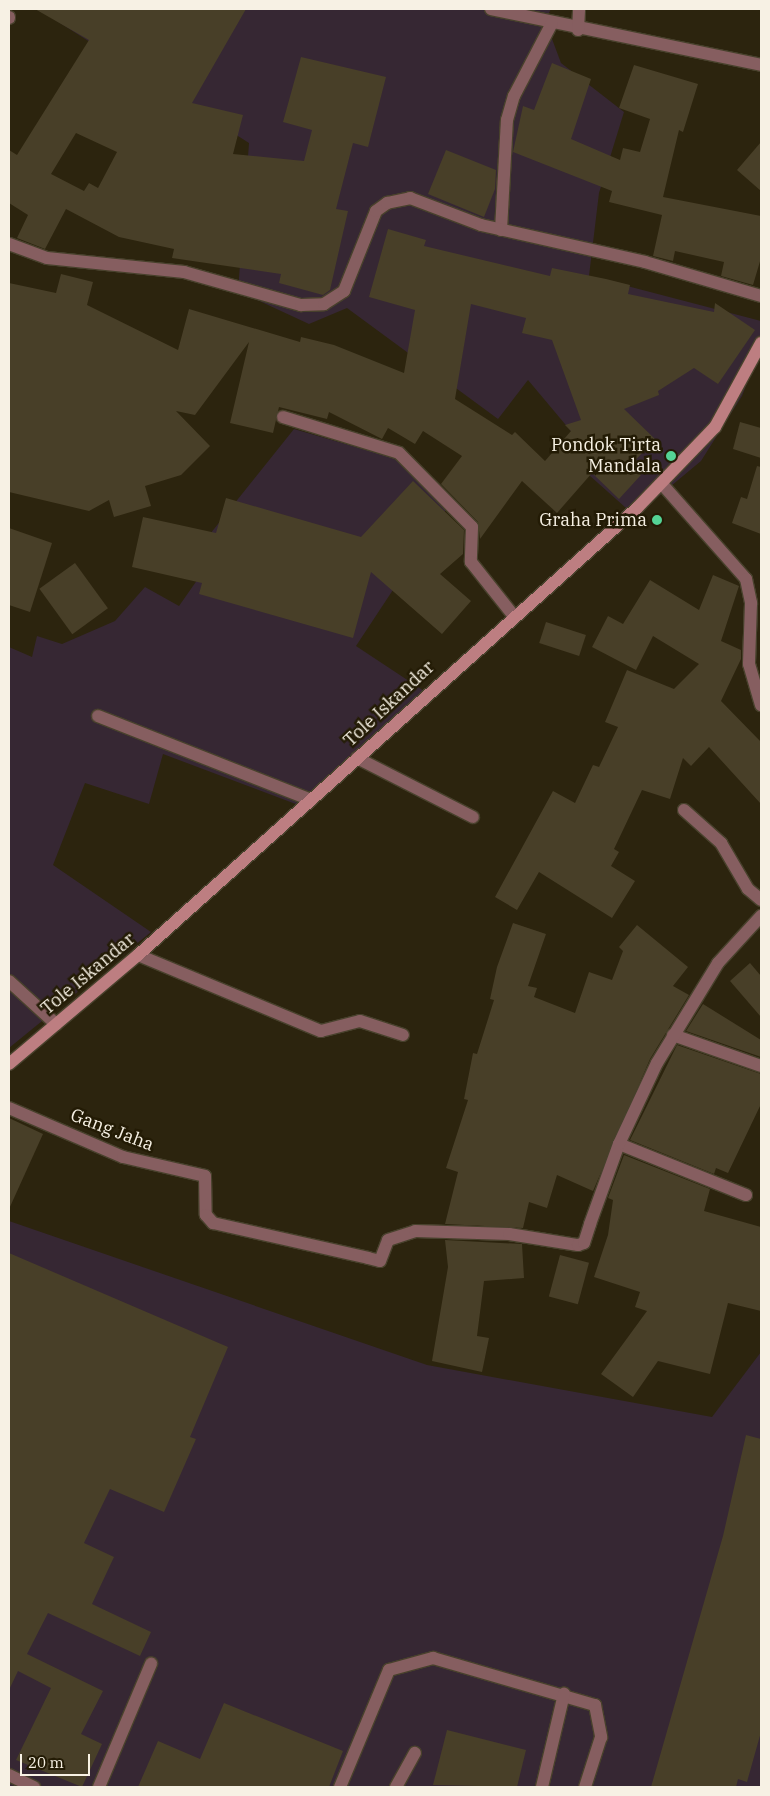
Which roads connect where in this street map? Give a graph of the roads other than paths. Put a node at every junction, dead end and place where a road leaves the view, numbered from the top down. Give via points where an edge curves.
1 (491, 9) edge
2 (579, 9) edge
3 (552, 24) junction
4 (578, 30) junction
5 (761, 66) edge
6 (501, 230) junction
7 (9, 244) edge
8 (761, 296) edge
9 (761, 343) edge
10 (283, 417) dead end
11 (662, 484) junction
12 (756, 604) edge
13 (512, 615) junction
14 (761, 706) edge
15 (98, 716) dead end
16 (357, 758) junction
17 (311, 800) junction
18 (684, 810) dead end
19 (473, 817) dead end
20 (761, 900) edge
21 (761, 916) edge
22 (138, 955) junction
23 (9, 981) edge
24 (56, 1024) junction
25 (403, 1035) dead end
26 (673, 1035) junction
27 (9, 1064) edge
28 (761, 1066) edge
29 (9, 1108) edge
30 (619, 1144) junction
31 (746, 1195) dead end
32 (151, 1664) dead end
33 (564, 1694) junction
34 (415, 1754) dead end
35 (9, 1775) edge
36 (34, 1787) edge
37 (99, 1787) edge
38 (340, 1787) edge
39 (396, 1787) edge
40 (542, 1787) edge
41 (585, 1787) edge

1 - 3 street
2 - 4 street
3 - 4 street
3 - 6 street via 514,96 507,120
4 - 5 street
6 - 7 street via 424,201 387,203 376,211 344,291 324,304 301,305 184,272 47,258
6 - 8 street via 645,262
9 - 11 main road, Tole Iskandar via 715,427
10 - 13 street via 399,453 472,527 471,562
11 - 12 street via 739,568
11 - 13 main road, Tole Iskandar
12 - 14 street via 749,664
13 - 16 main road, Tole Iskandar
15 - 17 street
16 - 17 main road, Tole Iskandar
16 - 19 street
17 - 22 main road, Tole Iskandar
18 - 20 street via 722,843 748,888
21 - 26 street via 718,963
22 - 24 main road, Tole Iskandar
22 - 25 street via 321,1031 360,1021
23 - 24 street
24 - 27 main road, Tole Iskandar
26 - 28 street
26 - 30 street
29 - 30 street, Gang Jaha via 123,1157 205,1176 206,1215 212,1223 380,1261 388,1240 416,1231 509,1234 578,1245 584,1243
30 - 31 street
32 - 37 street
33 - 38 street via 433,1658 389,1670
33 - 40 street
33 - 41 street via 595,1705 600,1718 601,1737
34 - 39 street
35 - 36 street

